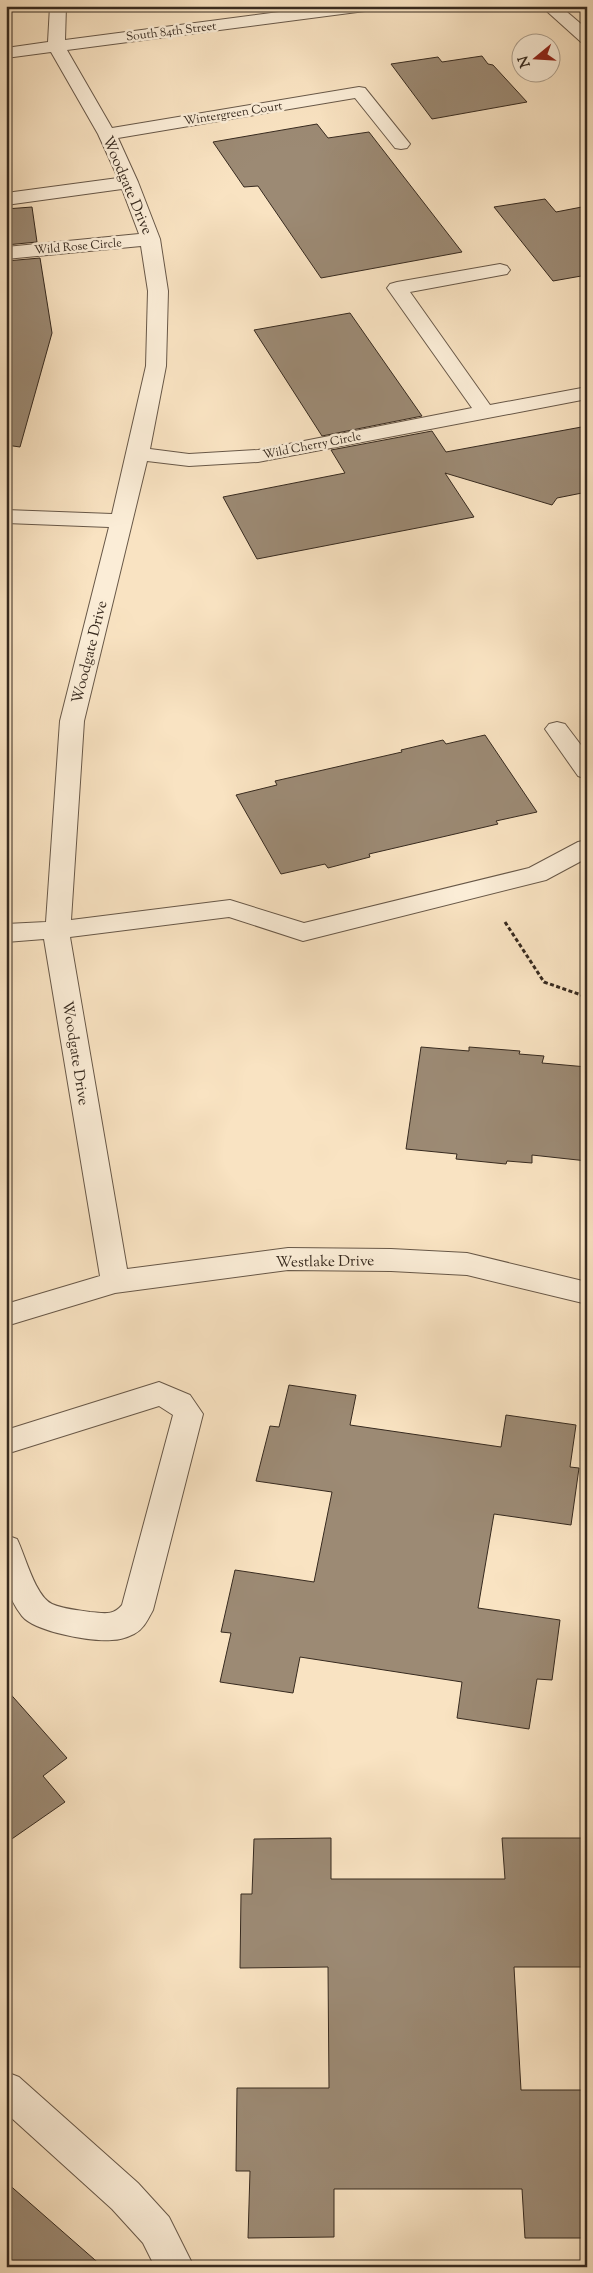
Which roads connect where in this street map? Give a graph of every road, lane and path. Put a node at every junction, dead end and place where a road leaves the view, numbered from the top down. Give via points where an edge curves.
1 (58, 6) edge
2 (365, 6) edge
3 (549, 6) edge
4 (587, 38) edge
5 (56, 46) junction
6 (6, 53) edge
7 (107, 134) junction
8 (401, 144) dead end
9 (128, 182) junction
10 (6, 199) edge
11 (150, 239) junction
12 (6, 253) edge
13 (500, 270) dead end
14 (587, 393) edge
15 (485, 412) junction
16 (138, 454) junction
17 (6, 516) edge
18 (122, 522) junction
19 (557, 729) dead end
20 (587, 771) edge
21 (587, 848) edge
22 (482, 888) junction
23 (58, 930) junction
24 (6, 933) edge
25 (587, 997) edge
26 (115, 1282) junction
27 (587, 1293) edge
28 (6, 1315) edge
29 (6, 1442) edge
30 (6, 1548) edge
31 (6, 2088) edge
32 (175, 2267) edge

1 - 5 street
2 - 5 street, South 84th Street
3 - 4 street
5 - 6 street, South 84th Street
5 - 7 street, Woodgate Drive
7 - 8 street, Wintergreen Court via 359,92
7 - 9 street, Woodgate Drive
9 - 10 street
9 - 11 street, Woodgate Drive
11 - 12 street, Wild Rose Circle
11 - 16 street, Woodgate Drive via 158,291 156,366
13 - 15 street via 397,288
14 - 15 street, Wild Cherry Circle
15 - 16 street, Wild Cherry Circle via 258,456 189,460
16 - 18 street, Woodgate Drive
17 - 18 street
18 - 23 street, Woodgate Drive via 72,720
19 - 20 street
21 - 22 street via 537,874
22 - 23 street via 303,932 230,908
22 - 25 path via 544,982
23 - 24 street
23 - 26 street, Woodgate Drive
26 - 27 street, Westlake Drive via 288,1259 391,1260 468,1264
26 - 28 street, Westlake Drive
29 - 30 street via 158,1394 184,1406 188,1414 137,1610 128,1622 113,1627 55,1619 38,1612 28,1598
31 - 32 street via 125,2196 156,2230

